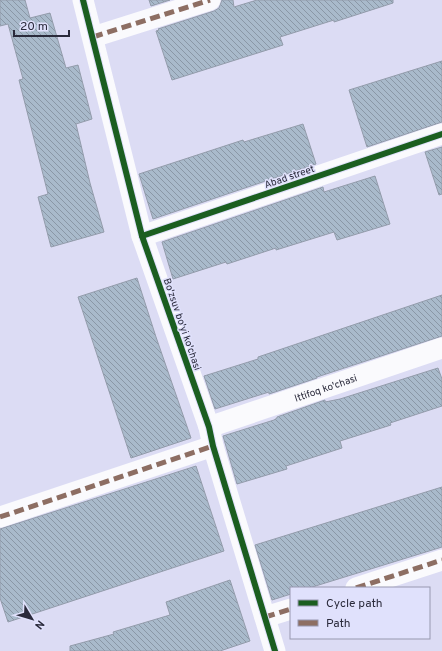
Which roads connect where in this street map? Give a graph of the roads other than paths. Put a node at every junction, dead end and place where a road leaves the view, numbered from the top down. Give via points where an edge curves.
1 (83, 0) edge
2 (210, 0) edge
3 (92, 37) junction
4 (442, 134) edge
5 (142, 236) junction
6 (442, 348) edge
7 (211, 436) junction
8 (0, 517) edge
9 (442, 560) edge
10 (359, 587) edge
11 (290, 609) edge
12 (265, 618) junction
13 (275, 651) edge

1 - 3 street, Bo'zsuv bo'yi ko'chasi
2 - 3 street
3 - 5 street, Bo'zsuv bo'yi ko'chasi
4 - 5 street, Abad street
5 - 7 street, Bo'zsuv bo'yi ko'chasi
6 - 7 street, Ittifoq ko'chasi
7 - 8 street, Ittifoq ko'chasi
7 - 12 street, Bo'zsuv bo'yi ko'chasi
9 - 10 street
11 - 12 street
12 - 13 street, Bo'zsuv bo'yi ko'chasi

